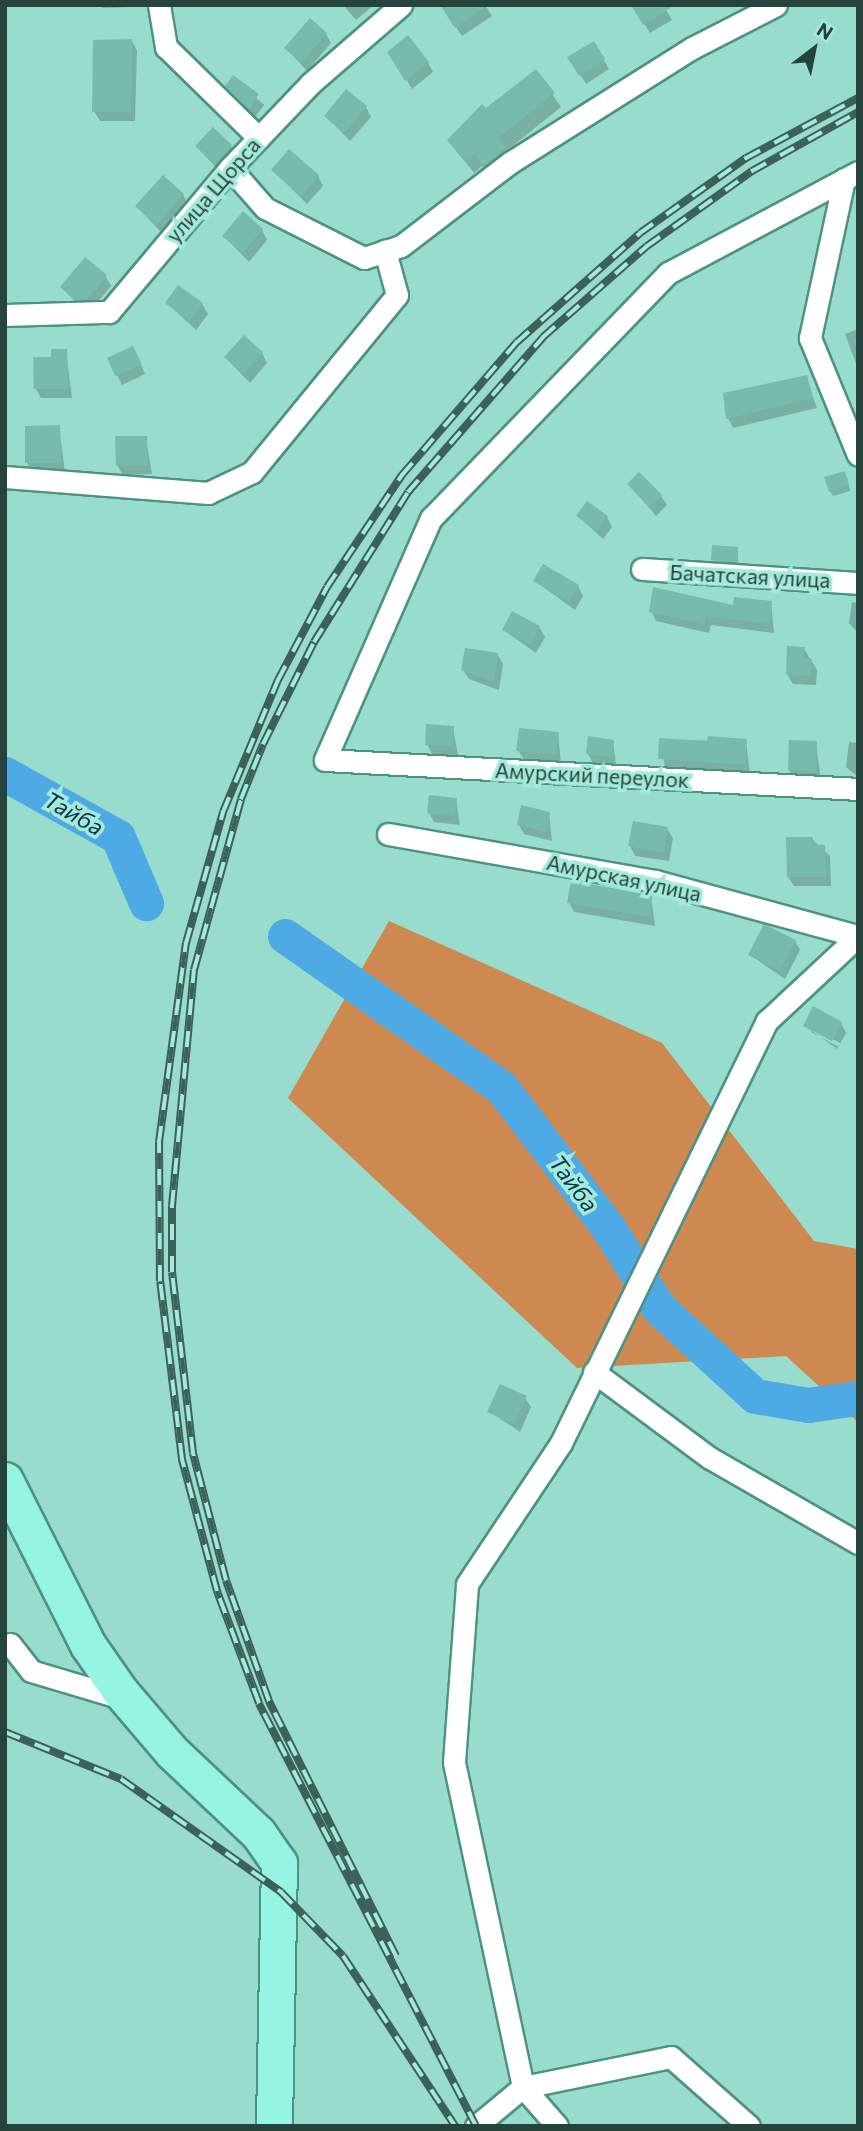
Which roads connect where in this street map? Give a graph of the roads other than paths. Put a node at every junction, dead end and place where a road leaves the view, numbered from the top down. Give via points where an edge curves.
1 (159, 5) edge
2 (401, 5) edge
3 (776, 5) edge
4 (259, 138) junction
5 (230, 168) junction
6 (851, 176) edge
7 (385, 251) junction
8 (5, 315) edge
9 (858, 455) edge
10 (5, 477) edge
11 (642, 569) dead end
12 (858, 583) edge
13 (858, 789) edge
14 (388, 834) dead end
15 (858, 936) edge
16 (594, 1372) junction
17 (5, 1480) edge
18 (858, 1544) edge
19 (10, 1644) dead end
20 (127, 1699) junction
21 (523, 2087) junction
22 (274, 2126) edge
23 (476, 2126) edge
24 (557, 2126) edge
25 (749, 2126) edge

1 - 4 street via 166,47
2 - 4 street, улица Щорса
3 - 7 street via 692,48
4 - 5 street, улица Щорса
5 - 7 street via 265,208 326,244 364,258
5 - 8 street, улица Щорса via 109,313
6 - 9 street via 810,338
6 - 13 street, Амурский переулок via 668,273 431,518 325,760
7 - 10 street via 397,295 252,472 208,493
11 - 12 street, Бачатская улица
14 - 15 street, Амурская улица via 654,881
15 - 16 street via 767,1021
16 - 18 street via 710,1458
16 - 21 street via 561,1443 467,1584 454,1762
17 - 20 main road via 88,1645
19 - 20 street via 31,1671
20 - 22 main road via 172,1752 258,1833 279,1863
21 - 23 street
21 - 24 street
21 - 25 street via 671,2056

